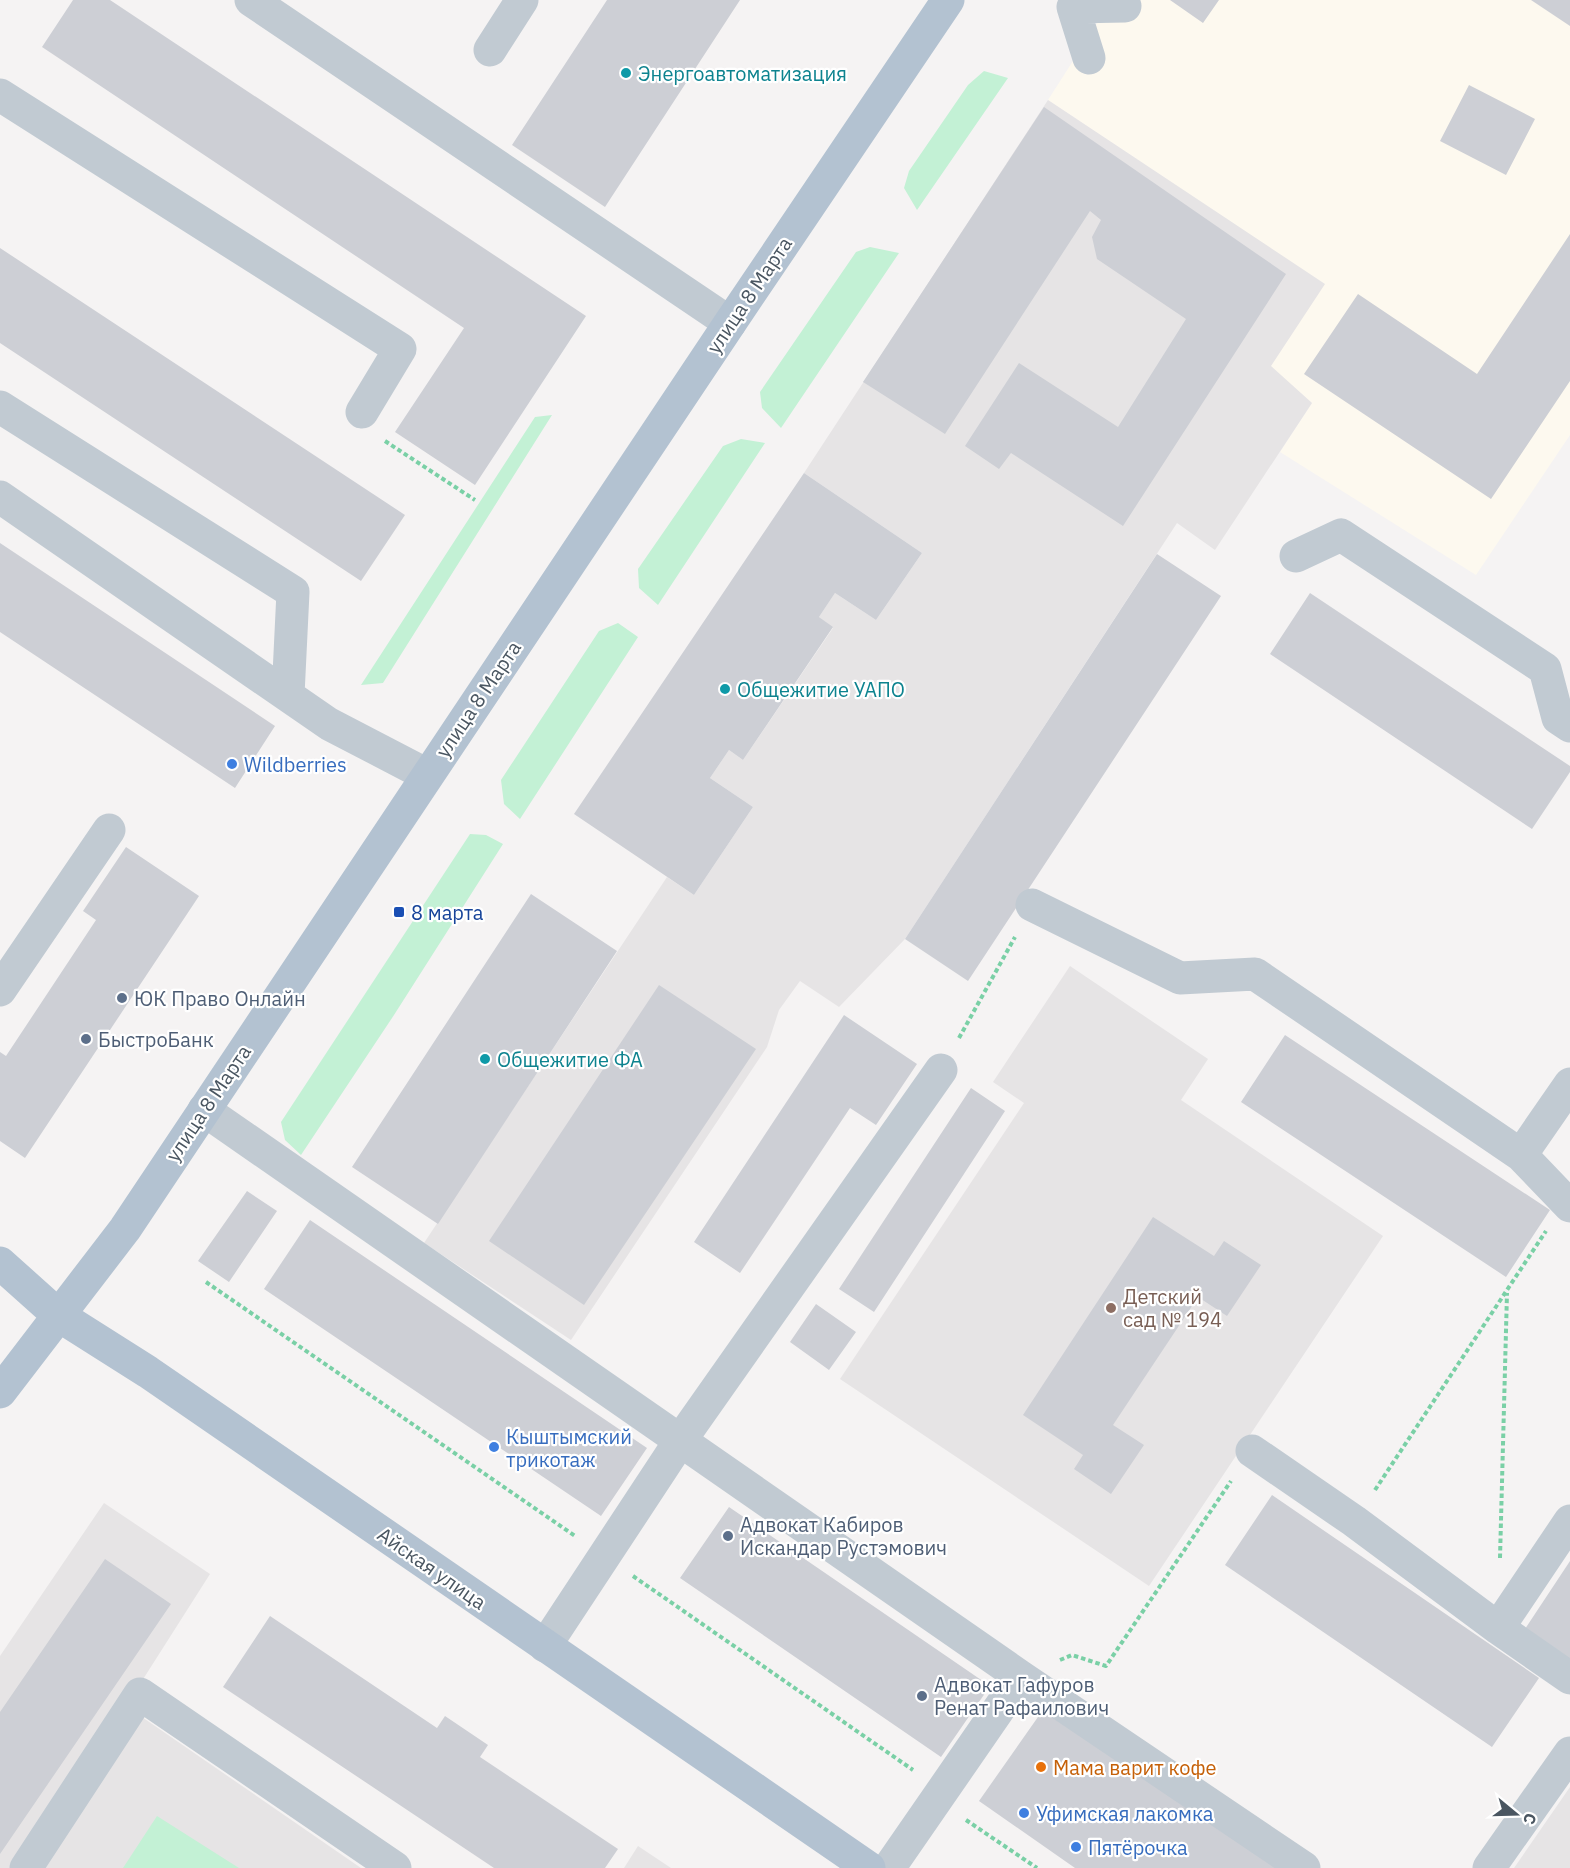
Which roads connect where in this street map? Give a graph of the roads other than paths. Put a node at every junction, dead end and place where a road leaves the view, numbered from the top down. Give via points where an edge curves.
1 (251, 0) edge
2 (522, 0) edge
3 (948, 0) edge
4 (1068, 3) edge
5 (1125, 6) dead end
6 (490, 50) dead end
7 (1089, 58) dead end
8 (0, 95) edge
9 (730, 323) junction
10 (0, 407) edge
11 (362, 412) road end
12 (0, 497) edge
13 (1296, 555) dead end
14 (288, 695) junction
15 (1570, 726) edge
16 (428, 775) junction
17 (109, 830) dead end
18 (1032, 905) road end
19 (0, 990) edge
20 (941, 1070) road end
21 (1570, 1084) edge
22 (204, 1110) junction
23 (1521, 1155) junction
24 (1567, 1204) edge
25 (0, 1263) edge
26 (58, 1315) junction
27 (0, 1392) edge
28 (680, 1441) junction
29 (1252, 1451) road end
30 (1570, 1521) edge
31 (1498, 1628) junction
32 (545, 1646) junction
33 (1022, 1677) junction
34 (1570, 1678) edge
35 (1570, 1753) edge
36 (26, 1868) edge
37 (395, 1868) edge
38 (869, 1868) edge
39 (889, 1868) edge
40 (1304, 1868) edge
41 (1489, 1868) edge

1 - 9 lane
2 - 6 lane
3 - 9 main road, улица 8 Марта
4 - 5 lane
4 - 7 lane
8 - 11 lane via 400,349
9 - 16 main road, улица 8 Марта
10 - 14 lane via 293,592
12 - 14 lane
13 - 15 lane via 1341,535 1545,669 1558,718
14 - 16 lane via 330,724
16 - 22 main road, улица 8 Марта
17 - 19 lane
18 - 23 lane via 1180,978 1255,975
20 - 28 lane
21 - 23 lane
22 - 26 main road, улица 8 Марта via 125,1229
22 - 28 lane
23 - 24 lane
25 - 26 main road, Айская улица
26 - 27 main road, улица 8 Марта
26 - 32 main road, Айская улица via 148,1372
28 - 32 lane
28 - 33 lane
29 - 31 lane
30 - 31 lane
31 - 34 lane
32 - 38 main road, Айская улица
33 - 39 lane
33 - 40 lane
35 - 41 lane
36 - 37 lane via 140,1694

